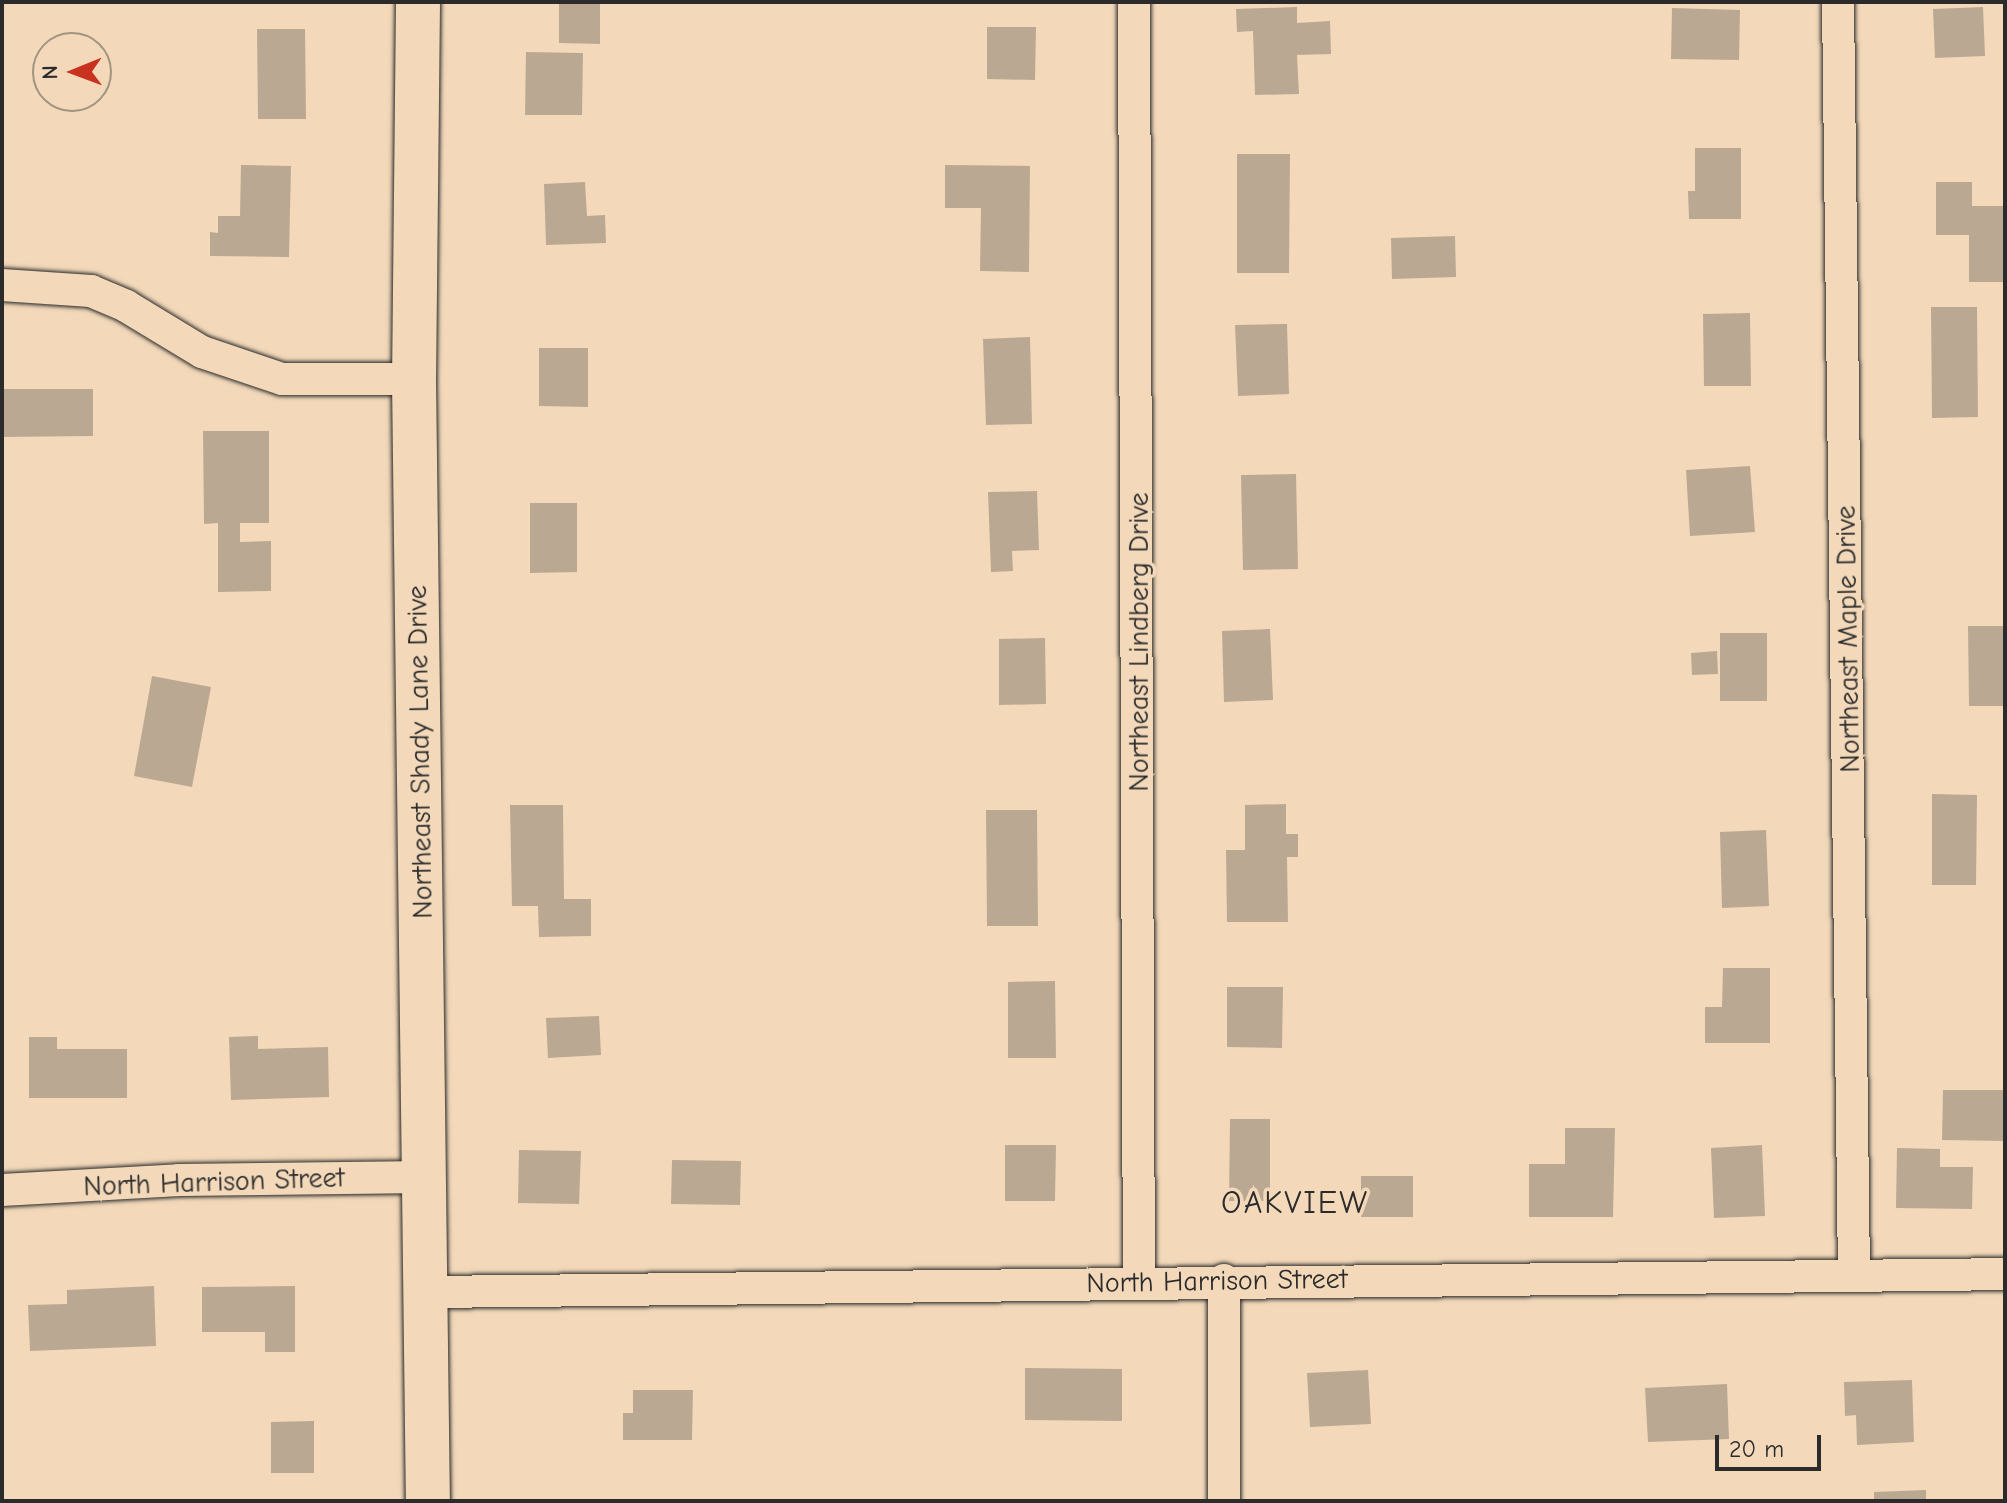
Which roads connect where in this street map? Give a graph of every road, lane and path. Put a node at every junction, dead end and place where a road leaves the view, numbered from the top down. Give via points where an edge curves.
1 (418, 2) edge
2 (1134, 2) edge
3 (1838, 2) edge
4 (2, 285) edge
5 (414, 379) junction
6 (427, 1177) junction
7 (2, 1190) edge
8 (2005, 1274) edge
9 (1854, 1275) junction
10 (1224, 1280) junction
11 (1139, 1281) junction
12 (429, 1292) junction
13 (428, 1501) edge
14 (1224, 1501) edge

1 - 5 street, Northeast Shady Lane Drive
2 - 11 street, Northeast Lindberg Drive
3 - 9 street, Northeast Maple Drive
4 - 5 street via 91,291 202,352 282,379
5 - 6 street, Northeast Shady Lane Drive
6 - 7 street, North Harrison Street via 179,1180
6 - 12 street, Northeast Shady Lane Drive
8 - 9 street, North Harrison Street
9 - 10 street, North Harrison Street
10 - 11 street, North Harrison Street
10 - 14 street
11 - 12 street, North Harrison Street
12 - 13 street, Northeast Shady Lane Drive

